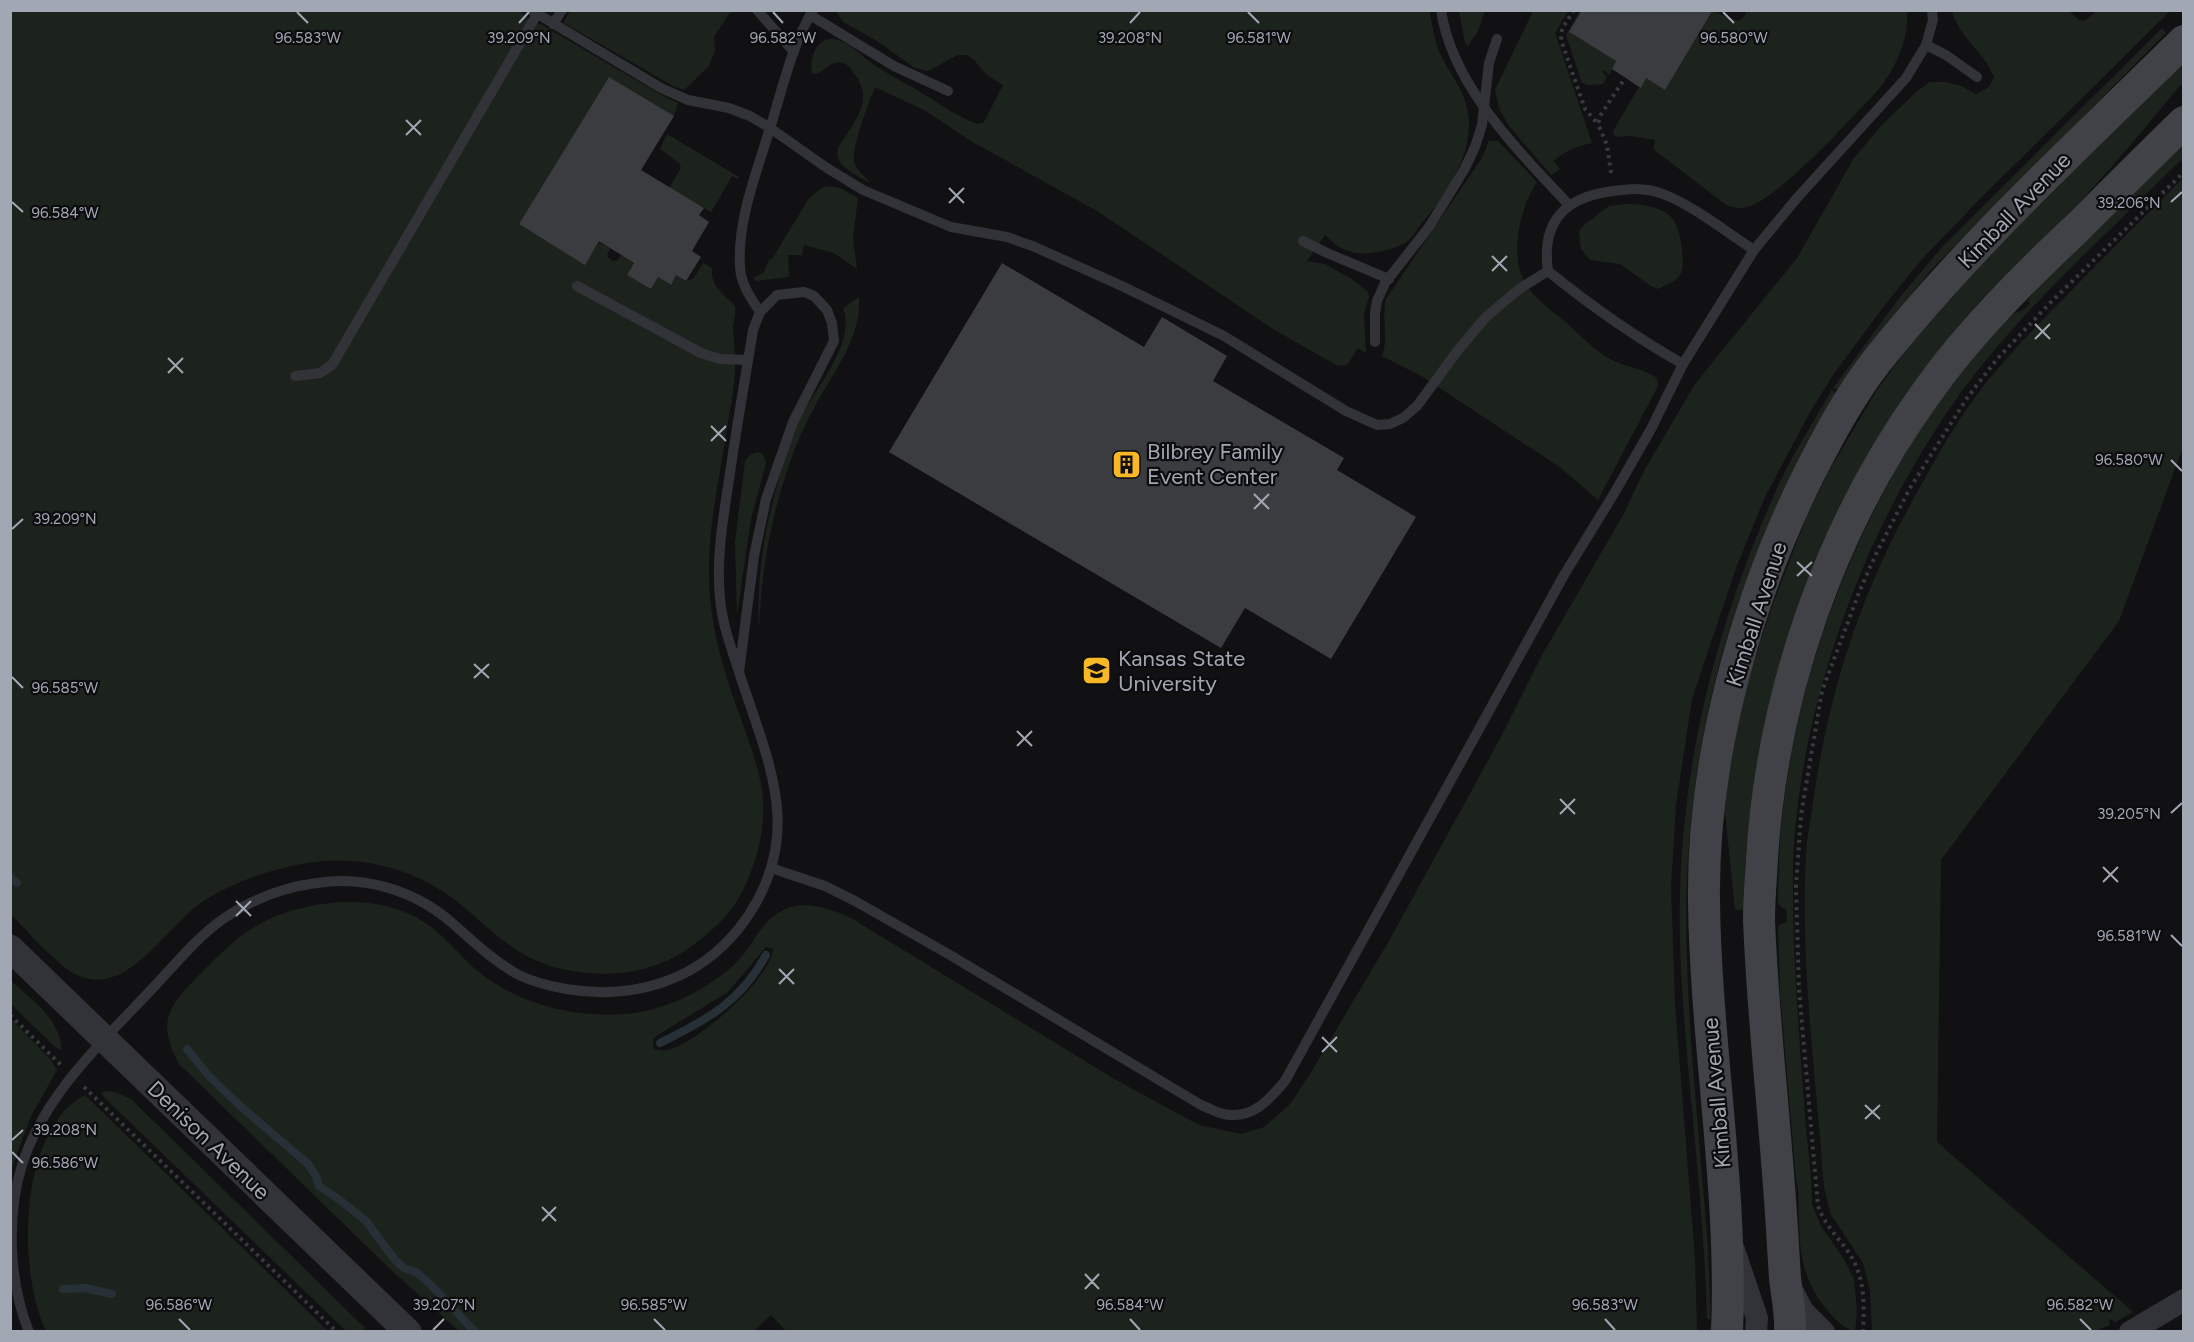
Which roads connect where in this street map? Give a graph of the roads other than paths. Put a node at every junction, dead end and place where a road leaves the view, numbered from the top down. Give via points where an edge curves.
1 (561, 10) edge
2 (757, 10) edge
3 (1442, 10) edge
4 (1932, 10) edge
5 (534, 12) edge
6 (811, 13) edge
7 (553, 24) junction
8 (1497, 39) dead end
9 (2184, 41) edge
10 (1926, 45) junction
11 (794, 52) junction
12 (1977, 77) dead end
13 (948, 91) dead end
14 (1484, 106) junction
15 (2184, 122) edge
16 (770, 128) junction
17 (1568, 204) junction
18 (1303, 241) dead end
19 (1754, 250) junction
20 (1548, 271) junction
21 (1389, 279) junction
22 (577, 286) dead end
23 (760, 312) junction
24 (1375, 342) dead end
25 (748, 360) junction
26 (1683, 364) junction
27 (295, 376) dead end
28 (739, 672) junction
29 (771, 868) junction
30 (10, 948) edge
31 (105, 1039) junction
32 (1726, 1222) junction
33 (1785, 1276) junction
34 (2184, 1299) edge
35 (2184, 1306) edge
36 (29, 1332) edge
37 (408, 1332) edge
38 (1727, 1332) edge
39 (1756, 1332) edge
40 (1790, 1332) edge
41 (1824, 1332) edge
42 (2130, 1332) edge
43 (2164, 1332) edge

1 - 7 lane
2 - 11 lane
3 - 14 lane via 1458,65
4 - 10 lane
5 - 7 lane
5 - 27 lane via 332,365 320,373
6 - 11 lane
6 - 13 lane via 894,66
7 - 16 lane via 661,88 688,100 729,108
8 - 14 lane via 1489,63
9 - 32 main road, Kimball Avenue via 2012,211 1939,288 1875,364 1837,421 1792,510 1772,560 1729,694 1705,846 1709,1025
10 - 12 lane
10 - 19 lane via 1906,78
11 - 16 lane
14 - 17 lane
14 - 21 lane via 1482,125 1464,170 1429,227
15 - 33 main road via 2035,268 1971,336 1927,392 1883,460 1846,530 1822,587 1781,726 1771,772 1763,846 1762,978
16 - 20 lane via 863,190 951,226 1007,237 1124,287 1224,336 1346,411 1377,425 1403,418 1417,406 1486,318
16 - 23 lane via 755,175 740,248 742,280
17 - 19 lane via 1605,192 1636,188 1663,194
17 - 20 lane via 1554,223 1545,250
18 - 21 lane
19 - 26 lane
20 - 26 lane via 1625,329
21 - 24 lane via 1377,301
22 - 25 lane via 701,353 720,359
23 - 25 lane
23 - 28 lane via 777,295 804,292 814,296 827,310 834,341 793,422 766,499 754,556
25 - 28 lane via 718,563 720,601
26 - 29 lane via 1651,429 1564,575 1285,1081 1268,1102 1248,1114 1225,1114 1201,1105 855,901
28 - 29 lane via 778,798
29 - 31 lane via 764,888 738,930 718,951 674,978 638,991 612,993 582,992 521,977 425,903 394,889 357,881 319,882 280,891 222,920 194,944
30 - 31 street, Denison Avenue
31 - 36 lane via 50,1105 20,1169 12,1250 17,1292
31 - 37 street, Denison Avenue
32 - 38 main road, Kimball Avenue
32 - 39 street via 1757,1318
33 - 40 main road
33 - 41 street via 1803,1311
34 - 42 street
35 - 43 street

